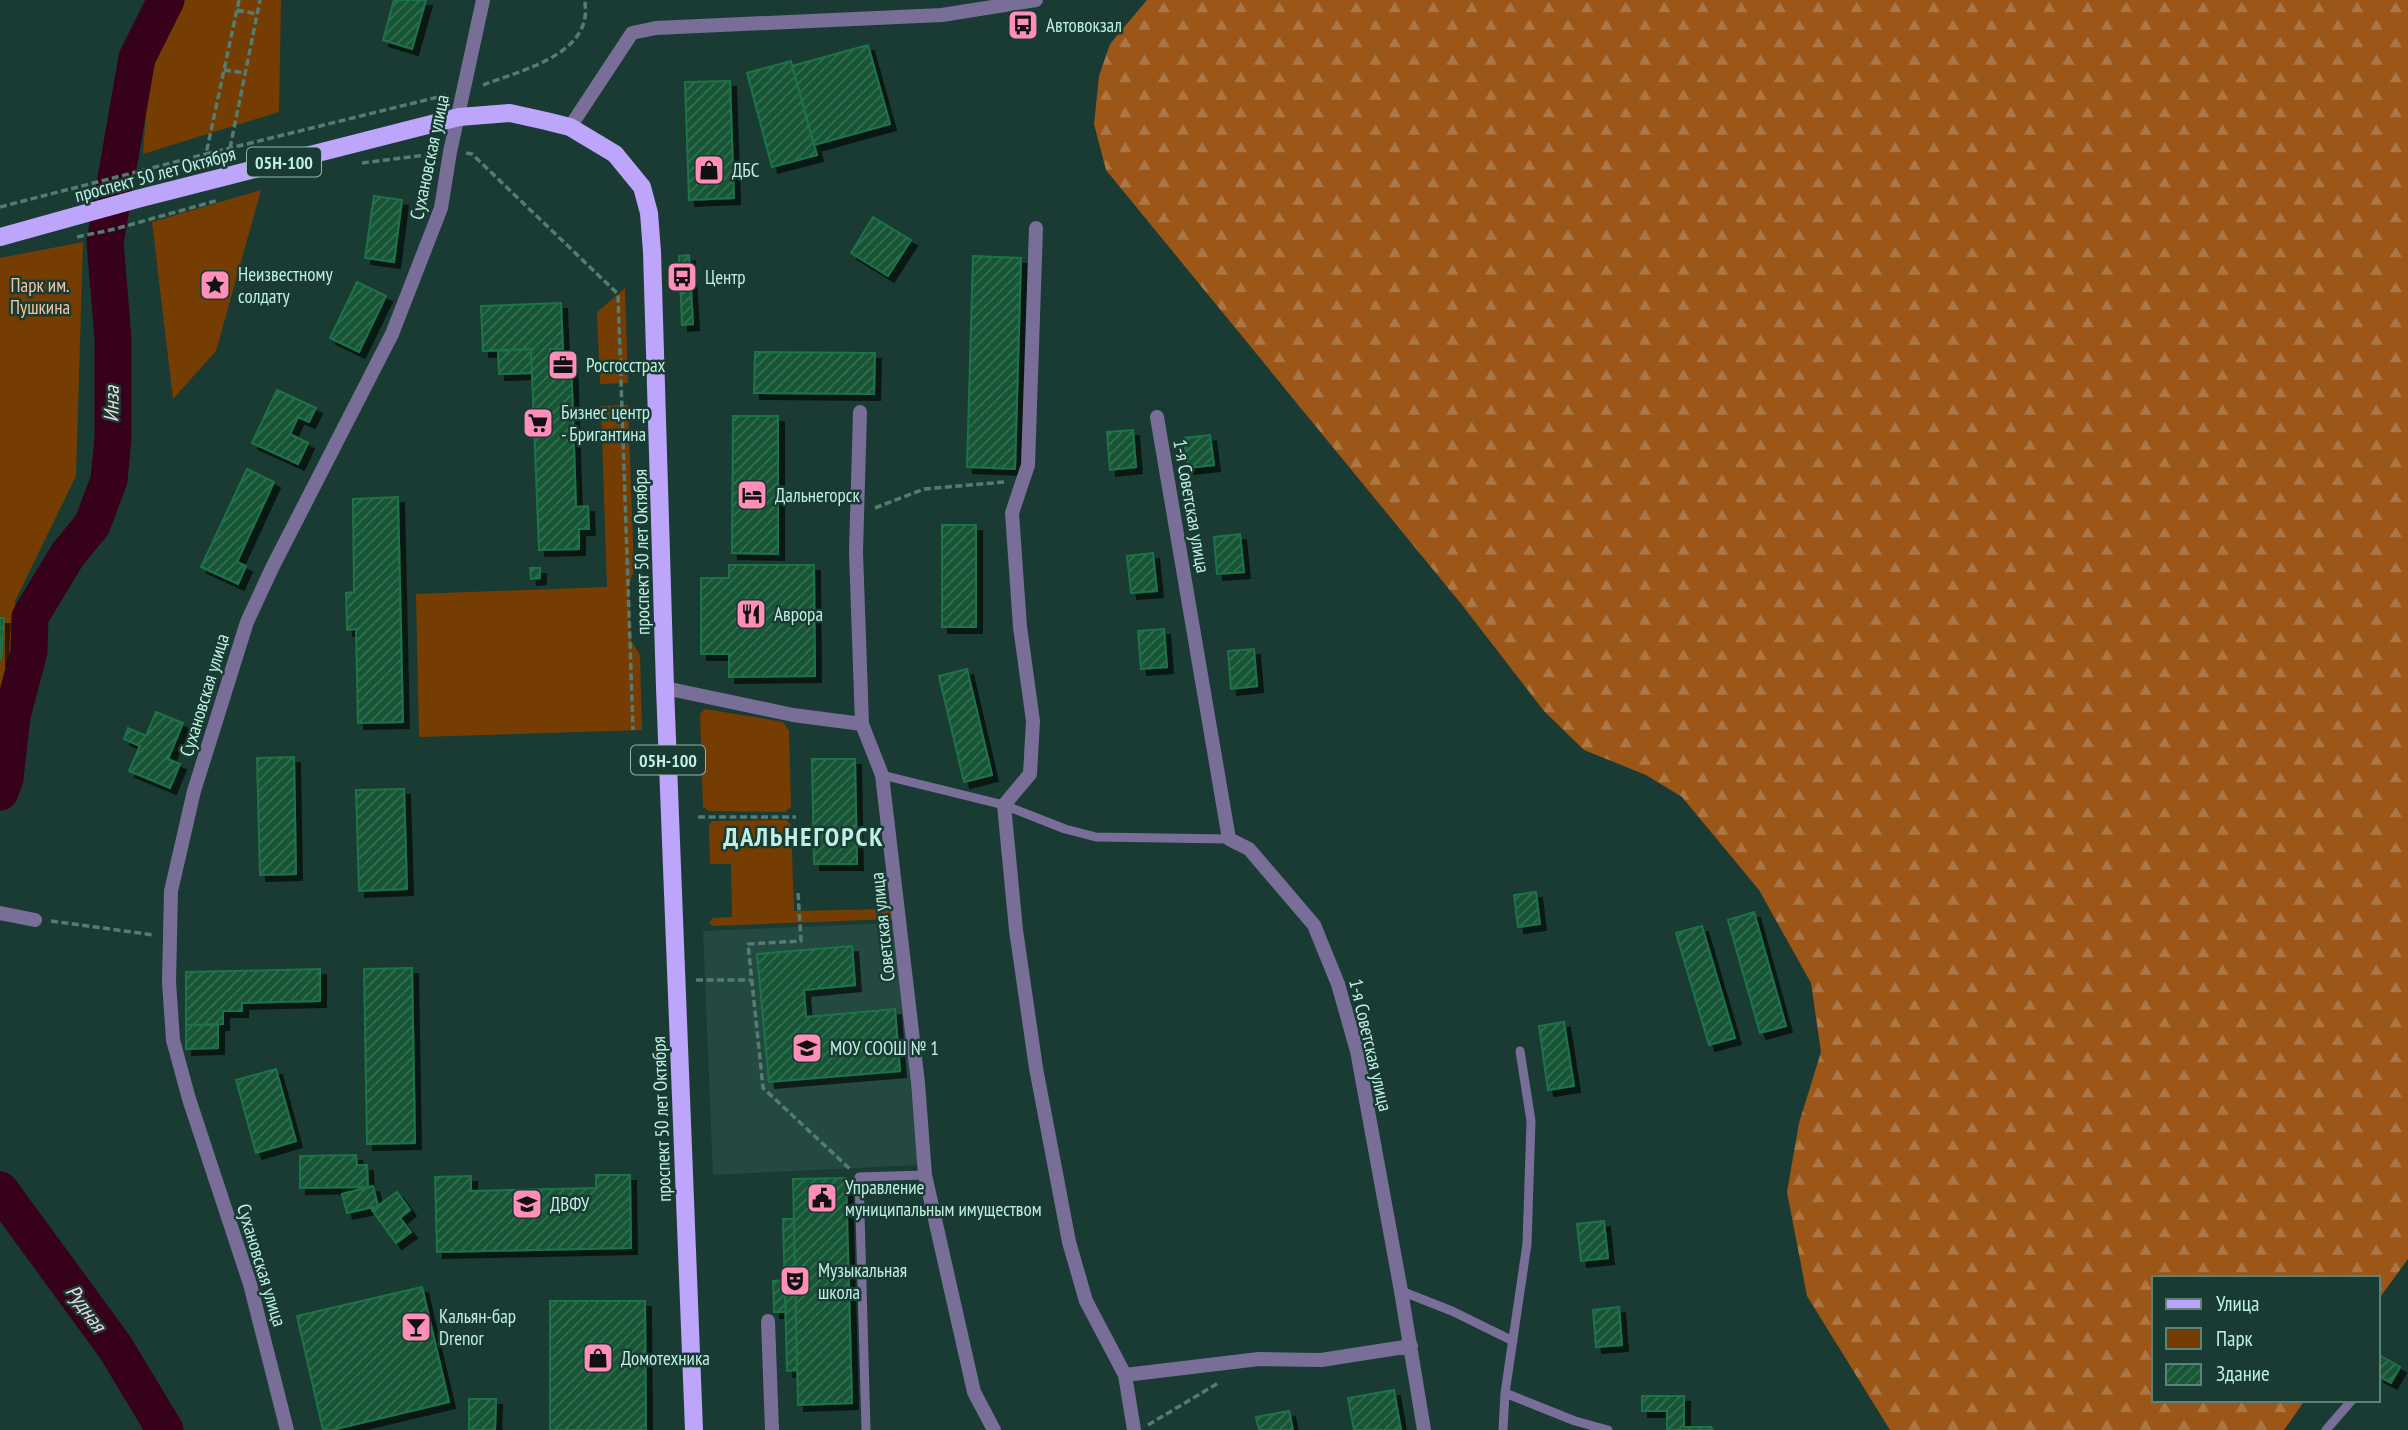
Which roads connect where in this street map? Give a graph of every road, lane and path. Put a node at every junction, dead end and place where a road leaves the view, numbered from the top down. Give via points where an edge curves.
1 (239, 0) edge
2 (260, 0) edge
3 (483, 0) edge
4 (585, 0) edge
5 (1036, 0) edge
6 (237, 10) junction
7 (257, 14) junction
8 (224, 70) junction
9 (245, 73) junction
10 (462, 93) junction
11 (459, 117) junction
12 (570, 127) junction
13 (230, 148) junction
14 (450, 152) junction
15 (206, 154) junction
16 (362, 163) dead end
17 (219, 200) dead end
18 (0, 207) edge
19 (1036, 228) dead end
20 (0, 237) edge
21 (77, 237) dead end
22 (860, 412) dead end
23 (1157, 417) dead end
24 (1023, 481) junction
25 (857, 515) junction
26 (665, 688) junction
27 (862, 724) junction
28 (633, 730) dead end
29 (882, 775) junction
30 (1004, 805) junction
31 (698, 817) dead end
32 (796, 817) dead end
33 (1229, 839) junction
34 (798, 893) dead end
35 (0, 913) edge
36 (35, 920) joint
37 (170, 937) junction
38 (676, 980) junction
39 (751, 980) junction
40 (1520, 1051) dead end
41 (925, 1175) junction
42 (859, 1177) junction
43 (1401, 1291) junction
44 (768, 1321) dead end
45 (1513, 1341) junction
46 (1410, 1346) junction
47 (1125, 1375) junction
48 (1223, 1380) dead end
49 (1505, 1393) junction
50 (2350, 1402) edge
51 (287, 1430) edge
52 (694, 1430) edge
53 (772, 1430) edge
54 (866, 1430) edge
55 (994, 1430) edge
56 (1134, 1430) edge
57 (1141, 1430) edge
58 (1424, 1430) edge
59 (1503, 1430) edge
60 (1608, 1430) edge
61 (2326, 1430) edge

1 - 6 path
2 - 7 path
3 - 10 street, Сухановская улица
4 - 10 path via 586,18 571,44 537,66
5 - 12 street via 942,15 632,33
6 - 7 path
6 - 8 path
7 - 9 path
8 - 9 path
8 - 15 path
9 - 13 path
10 - 11 street, Сухановская улица
10 - 13 path
11 - 12 main road, проспект 50 лет Октября / 05Н-100 via 510,113
11 - 14 street, Сухановская улица
11 - 20 main road, проспект 50 лет Октября / 05Н-100
12 - 26 main road, проспект 50 лет Октября / 05Н-100 via 615,154 642,187 649,213
13 - 15 path
14 - 16 path
14 - 28 path via 472,154 618,294
14 - 37 street, Сухановская улица via 441,208 392,334 247,622 194,791 171,891
15 - 18 path
17 - 21 path
19 - 24 street via 1028,465
22 - 25 street, Советская улица
23 - 33 street, 1-я Советская улица
24 - 25 path via 924,489
24 - 30 street via 1012,513 1033,721 1030,774
25 - 27 street, Советская улица
26 - 27 street via 793,715
26 - 38 main road, проспект 50 лет Октября / 05Н-100
27 - 29 street, Советская улица
29 - 30 lane
29 - 41 street, Советская улица
30 - 33 lane via 1096,836
30 - 47 street via 1034,1054 1069,1242 1086,1301
31 - 32 path
33 - 43 street, 1-я Советская улица via 1249,849 1314,925 1338,984 1357,1051
34 - 39 path via 801,941 748,944
35 - 36 street
36 - 37 path
37 - 51 street, Сухановская улица via 173,1040 250,1284
38 - 39 path
38 - 52 main road, проспект 50 лет Октября / 05Н-100
39 - 42 path via 763,1088
40 - 45 lane via 1531,1121 1527,1244
41 - 42 lane
41 - 55 street, Советская улица via 974,1392
42 - 54 lane
43 - 45 lane
43 - 46 street, 1-я Советская улица
44 - 53 street
45 - 49 lane
46 - 47 street via 1321,1360 1259,1359
46 - 58 street, 1-я Советская улица
47 - 56 street
48 - 57 path
49 - 59 lane
49 - 60 lane
50 - 61 lane

